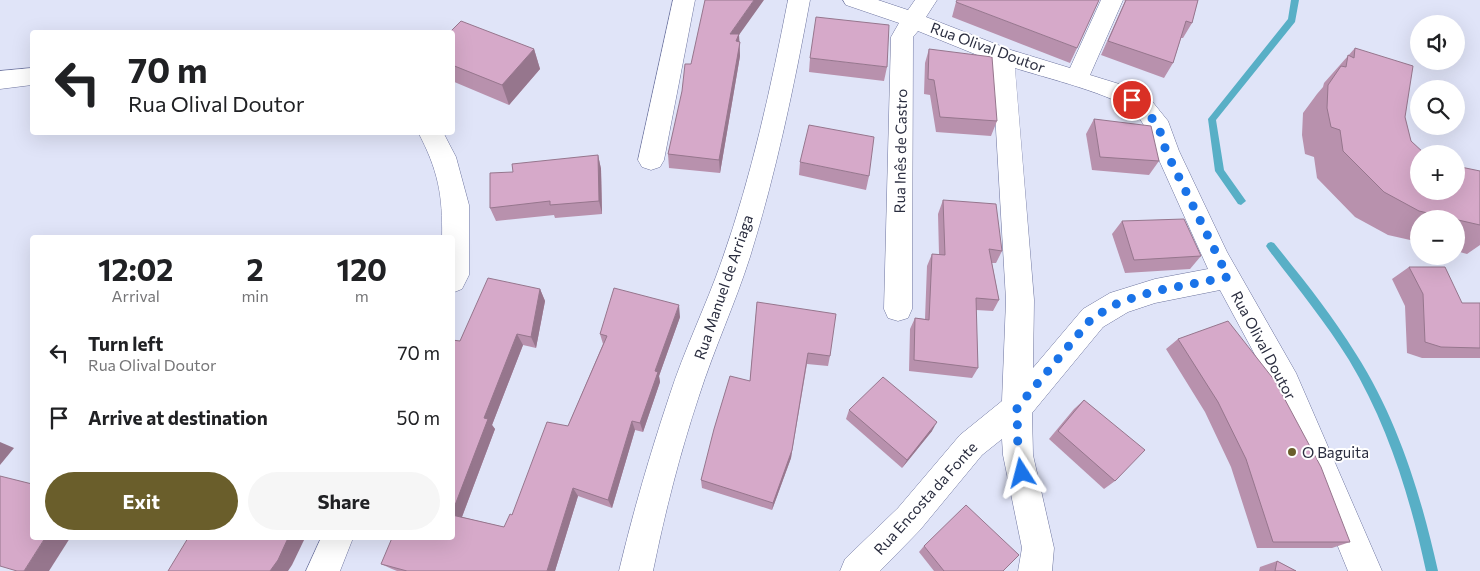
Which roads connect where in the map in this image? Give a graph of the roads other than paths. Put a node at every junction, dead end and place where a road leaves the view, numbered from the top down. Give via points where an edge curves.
1 (684, 0) edge
2 (799, 0) edge
3 (854, 0) edge
4 (1112, 0) edge
5 (920, 10) edge
6 (1003, 56) junction
7 (30, 77) edge
8 (1077, 78) junction
9 (0, 80) edge
10 (432, 135) edge
11 (651, 160) dead end
12 (455, 242) edge
13 (1228, 277) junction
14 (898, 309) dead end
15 (1017, 408) junction
16 (336, 540) edge
17 (323, 571) edge
18 (636, 571) edge
19 (857, 571) edge
20 (1035, 571) edge
21 (1365, 571) edge

1 - 11 street
2 - 18 street, Rua Manuel de Arriaga via 761,176 736,259 684,396
3 - 5 street, Rua Olival Doutor
4 - 8 street
5 - 6 street, Rua Olival Doutor
5 - 14 street, Rua Inês de Castro via 902,37
6 - 8 street, Rua Olival Doutor
6 - 15 street via 1020,300
7 - 9 street
8 - 13 street, Rua Olival Doutor via 1121,93 1143,106 1159,128 1166,151
10 - 12 street via 444,157 456,205
13 - 15 street, Rua Encosta da Fonte via 1155,291 1120,302 1092,318
13 - 21 street, Rua Olival Doutor via 1286,383
15 - 19 street, Rua Encosta da Fonte via 971,445 909,519
15 - 20 street via 1018,455 1038,548
16 - 17 street

